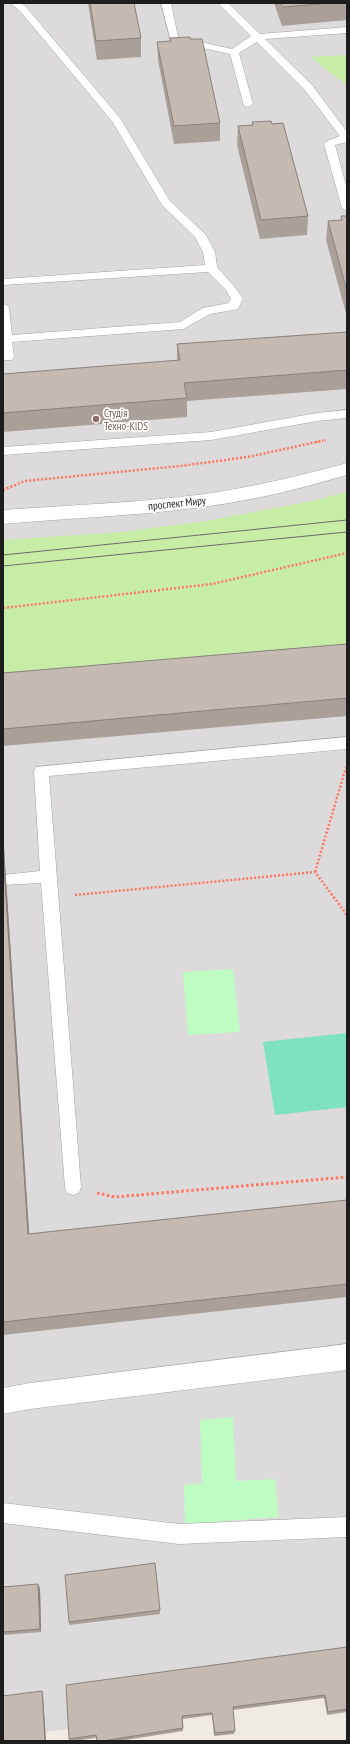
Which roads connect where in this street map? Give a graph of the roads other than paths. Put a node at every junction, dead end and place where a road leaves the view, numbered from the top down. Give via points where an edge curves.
1 (15, 3) edge
2 (166, 3) edge
3 (223, 3) edge
4 (347, 30) edge
5 (257, 37) junction
6 (234, 52) junction
7 (248, 104) dead end
8 (346, 137) edge
9 (347, 208) edge
10 (211, 268) junction
11 (3, 282) edge
12 (3, 308) edge
13 (6, 339) junction
14 (8, 357) dead end
15 (347, 414) edge
16 (3, 451) edge
17 (347, 469) edge
18 (3, 517) edge
19 (347, 743) edge
20 (48, 876) junction
21 (6, 880) edge
22 (73, 1186) road end
23 (347, 1357) edge
24 (3, 1401) edge
25 (3, 1513) edge
26 (347, 1528) edge

1 - 10 lane via 23,9 116,120 166,203 200,235 209,252
2 - 6 lane via 174,39
3 - 5 lane
4 - 5 lane
5 - 6 lane
5 - 8 lane via 308,87
6 - 7 lane
8 - 9 lane via 330,144
10 - 11 lane
10 - 13 lane via 230,288 236,303 234,306 207,311 183,325
12 - 13 lane
13 - 14 lane
15 - 16 lane via 211,436
17 - 18 street, проспект Миру via 232,496 169,504
19 - 20 lane via 41,771
20 - 21 lane
20 - 22 lane
23 - 24 street
25 - 26 lane via 179,1534

